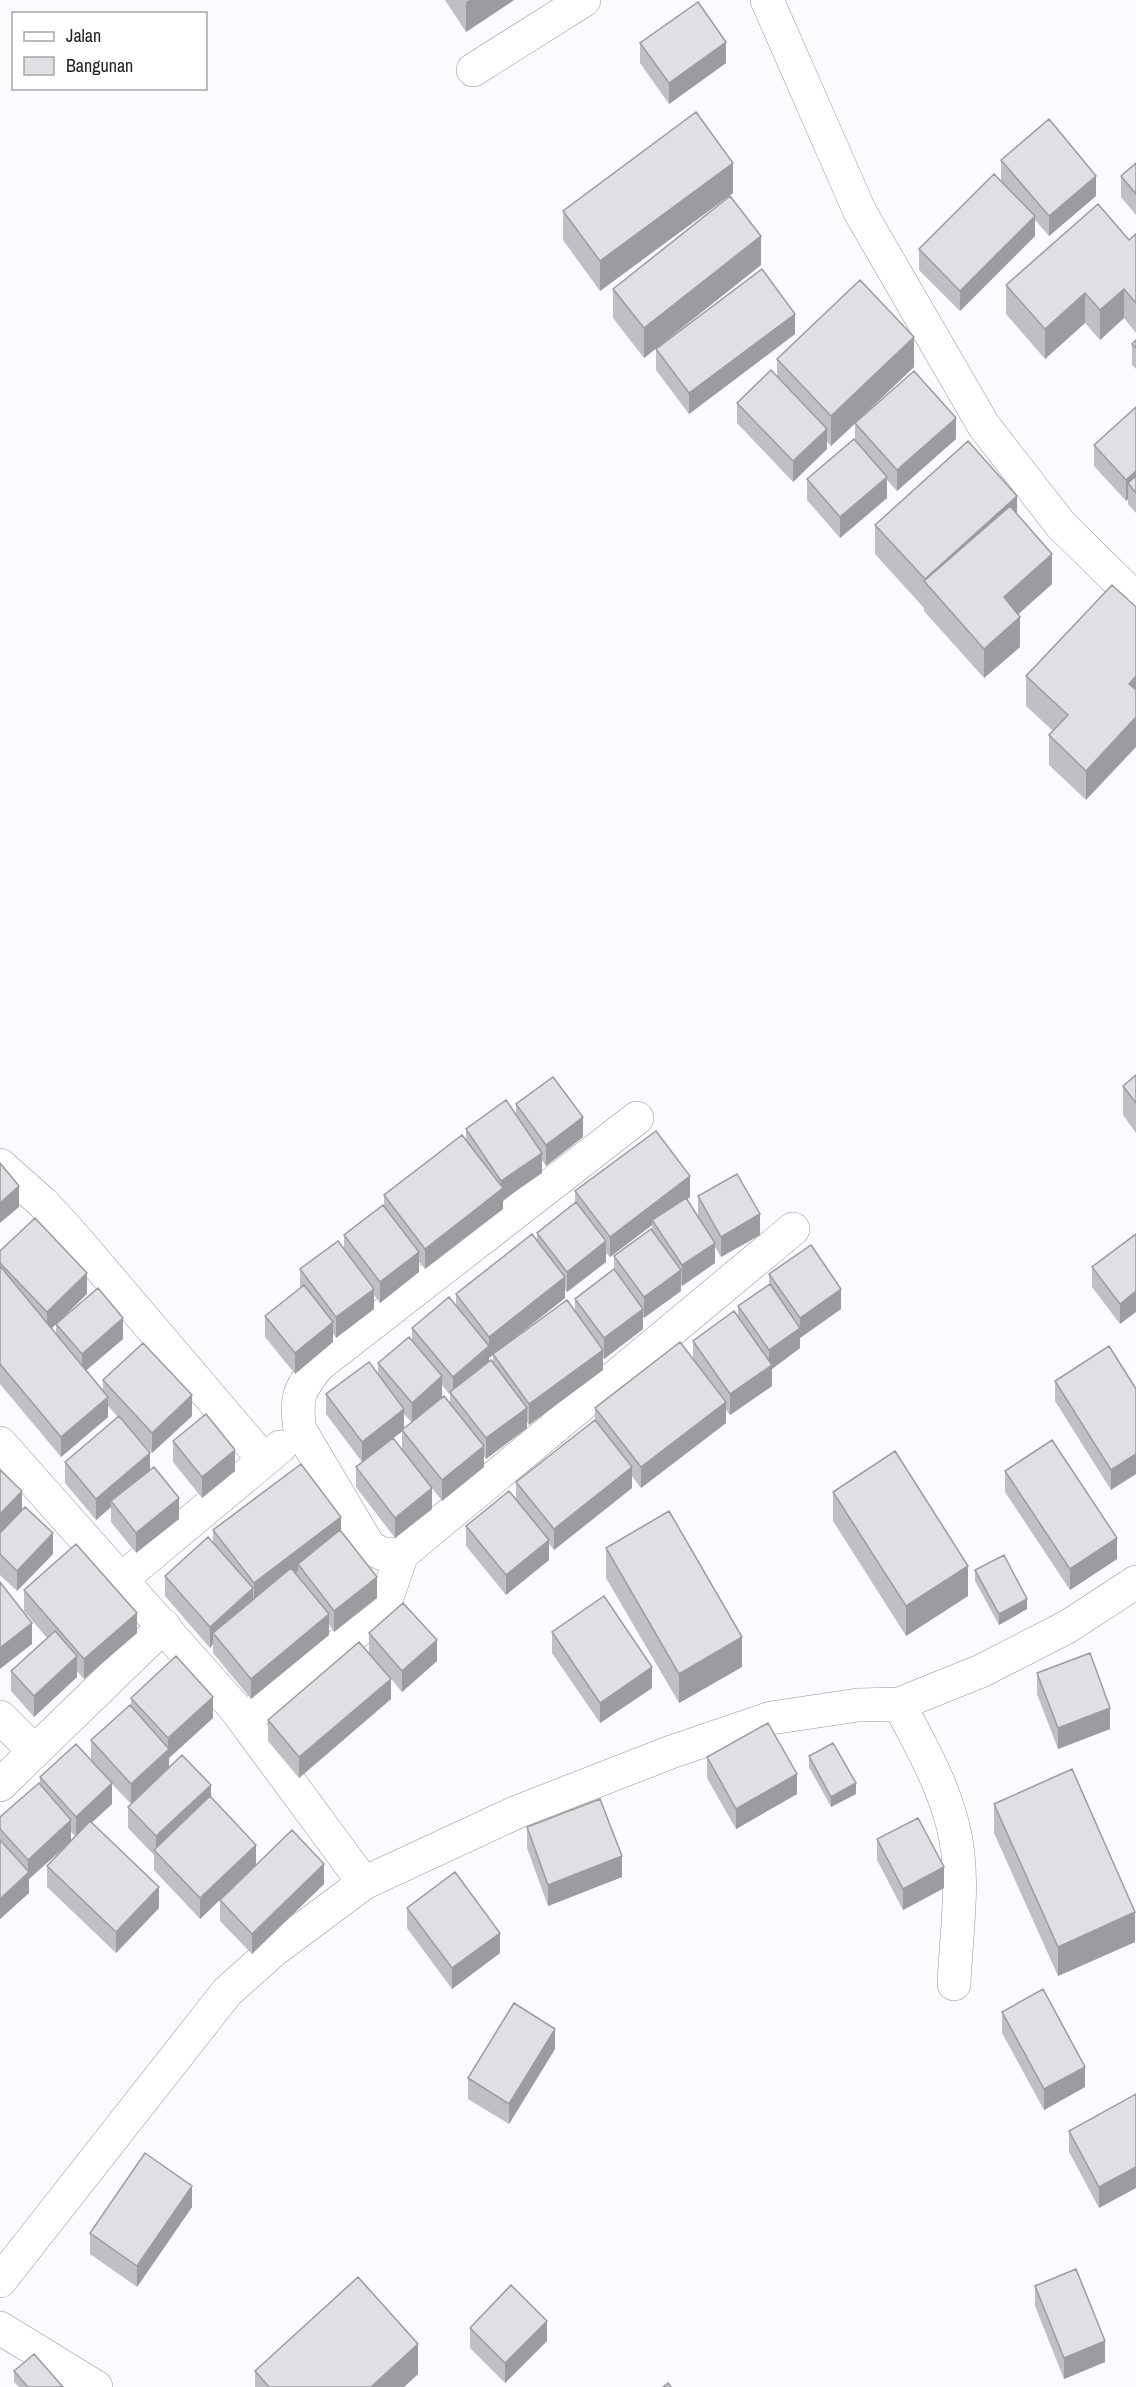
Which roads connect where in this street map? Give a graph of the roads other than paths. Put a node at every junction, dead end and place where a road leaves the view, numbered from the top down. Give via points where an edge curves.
1 (584, 0) edge
2 (767, 0) edge
3 (473, 70) dead end
4 (1136, 599) edge
5 (637, 1118) dead end
6 (0, 1165) edge
7 (794, 1229) dead end
8 (300, 1430) junction
9 (0, 1443) edge
10 (264, 1460) junction
11 (402, 1554) junction
12 (123, 1578) junction
13 (1136, 1582) edge
14 (164, 1626) junction
15 (900, 1704) junction
16 (0, 1717) edge
17 (244, 1720) junction
18 (34, 1751) junction
19 (0, 1785) edge
20 (364, 1883) junction
21 (954, 1984) dead end
22 (0, 2281) edge
23 (0, 2328) edge
24 (96, 2387) edge

1 - 3 street
2 - 4 street via 860,212 984,426 1061,525
5 - 8 street via 319,1365 301,1387 297,1413
6 - 10 street via 75,1238
7 - 11 street
8 - 10 street
8 - 11 street via 370,1548 383,1554
9 - 12 street
10 - 12 street
11 - 17 street via 377,1616
12 - 14 street
13 - 15 street via 1067,1627 991,1666
14 - 17 street
14 - 18 street
15 - 20 street via 858,1705 771,1718 517,1812
15 - 21 street via 940,1783 954,1829 959,1876
16 - 18 street
17 - 20 street
18 - 19 street
20 - 22 street via 274,1950 227,1992
23 - 24 street

